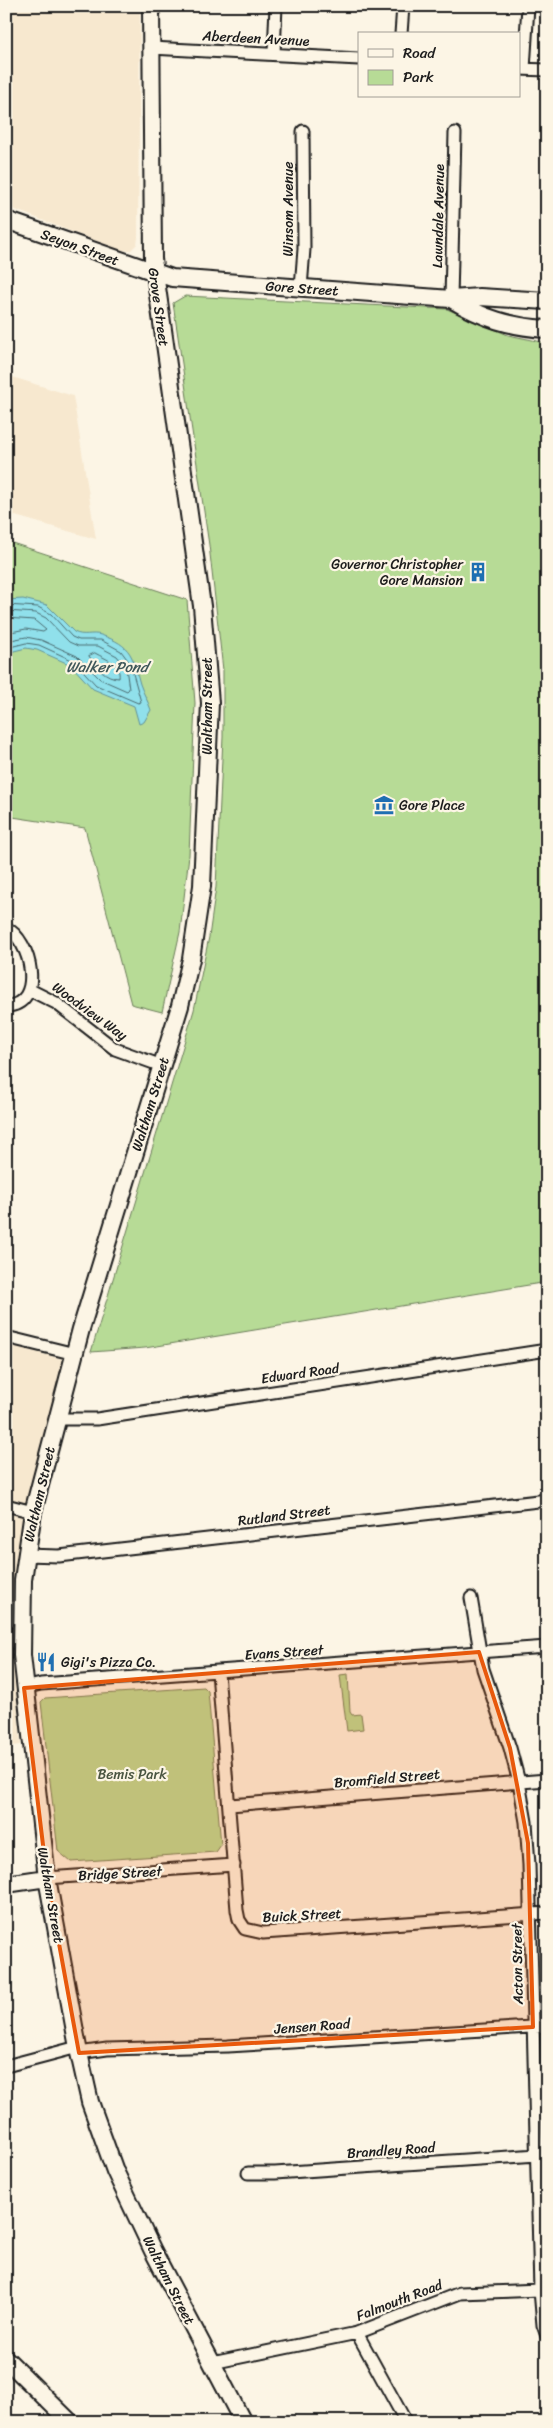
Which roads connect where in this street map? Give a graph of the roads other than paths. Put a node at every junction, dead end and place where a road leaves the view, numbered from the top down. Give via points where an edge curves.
1 (151, 6) edge
2 (276, 6) edge
3 (403, 6) edge
4 (528, 6) edge
5 (401, 32) edge
6 (151, 48) junction
7 (274, 53) junction
8 (358, 59) edge
9 (522, 69) edge
10 (547, 70) edge
11 (303, 131) dead end
12 (455, 133) dead end
13 (6, 220) edge
14 (154, 274) junction
15 (301, 288) junction
16 (451, 299) junction
17 (547, 301) edge
18 (547, 329) edge
19 (202, 606) joint
20 (6, 928) edge
21 (30, 990) junction
22 (6, 1006) edge
23 (162, 1066) junction
24 (6, 1337) edge
25 (547, 1350) edge
26 (74, 1354) junction
27 (58, 1419) junction
28 (547, 1500) edge
29 (6, 1505) edge
30 (33, 1512) junction
31 (26, 1555) junction
32 (471, 1598) dead end
33 (547, 1647) edge
34 (479, 1652) junction
35 (218, 1672) junction
36 (24, 1688) junction
37 (547, 1780) edge
38 (519, 1782) junction
39 (230, 1805) junction
40 (234, 1865) junction
41 (47, 1878) junction
42 (6, 1884) edge
43 (530, 1914) junction
44 (547, 1914) edge
45 (547, 2026) edge
46 (533, 2027) junction
47 (78, 2050) junction
48 (6, 2066) edge
49 (537, 2154) junction
50 (248, 2173) dead end
51 (540, 2290) junction
52 (357, 2333) junction
53 (547, 2336) edge
54 (6, 2359) edge
55 (212, 2363) junction
56 (70, 2422) edge
57 (243, 2422) edge
58 (406, 2422) edge

1 - 6 street, Grove Street
2 - 7 street
3 - 5 street
4 - 9 street
6 - 7 street, Aberdeen Avenue
6 - 14 street, Grove Street
7 - 8 street, Aberdeen Avenue
9 - 10 street
11 - 15 street, Winsom Avenue
12 - 16 street, Lawndale Avenue
13 - 14 street, Seyon Street
14 - 15 street, Gore Street via 179,279
14 - 19 street, Grove Street
15 - 16 street, Gore Street
16 - 17 street, Gore Street via 480,297
16 - 18 street, Gore Street via 500,322
19 - 23 street, Waltham Street via 210,703 202,886 186,984
20 - 21 street via 22,941 31,976
21 - 22 street via 22,1001
21 - 23 street, Woodview Way via 56,1003 115,1049
23 - 26 street, Waltham Street
24 - 26 street
25 - 27 street, Edward Road via 97,1419
26 - 27 street, Waltham Street
27 - 30 street, Waltham Street
28 - 31 street, Rutland Street via 59,1556
29 - 30 street
30 - 31 street, Waltham Street
31 - 36 street, Waltham Street via 21,1621
32 - 34 street, Acton Street
33 - 34 street, Evans Street
34 - 35 street, Evans Street
34 - 38 street, Acton Street
35 - 36 street, Evans Street via 41,1684
35 - 39 street, Buick Street
36 - 41 street, Waltham Street
37 - 38 street, Bromfield Street
38 - 39 street, Bromfield Street
38 - 43 street, Acton Street via 528,1843
39 - 40 street, Buick Street
40 - 41 street, Bridge Street
40 - 43 street, Buick Street via 240,1920 245,1929 253,1932
41 - 42 street, Bridge Street
41 - 47 street, Waltham Street
43 - 44 street, Buick Street
43 - 46 street, Acton Street
45 - 46 street, Jensen Road
46 - 47 street, Jensen Road via 228,2046
46 - 49 street, Acton Street
47 - 48 street, Jensen Road
47 - 55 street, Waltham Street via 90,2102 115,2171
49 - 50 street, Brandley Road
49 - 51 street, Acton Street
51 - 52 street, Falmouth Road via 460,2293
51 - 53 street, Acton Street
52 - 55 street, Falmouth Road
52 - 58 street
54 - 56 street
55 - 57 street, Waltham Street

